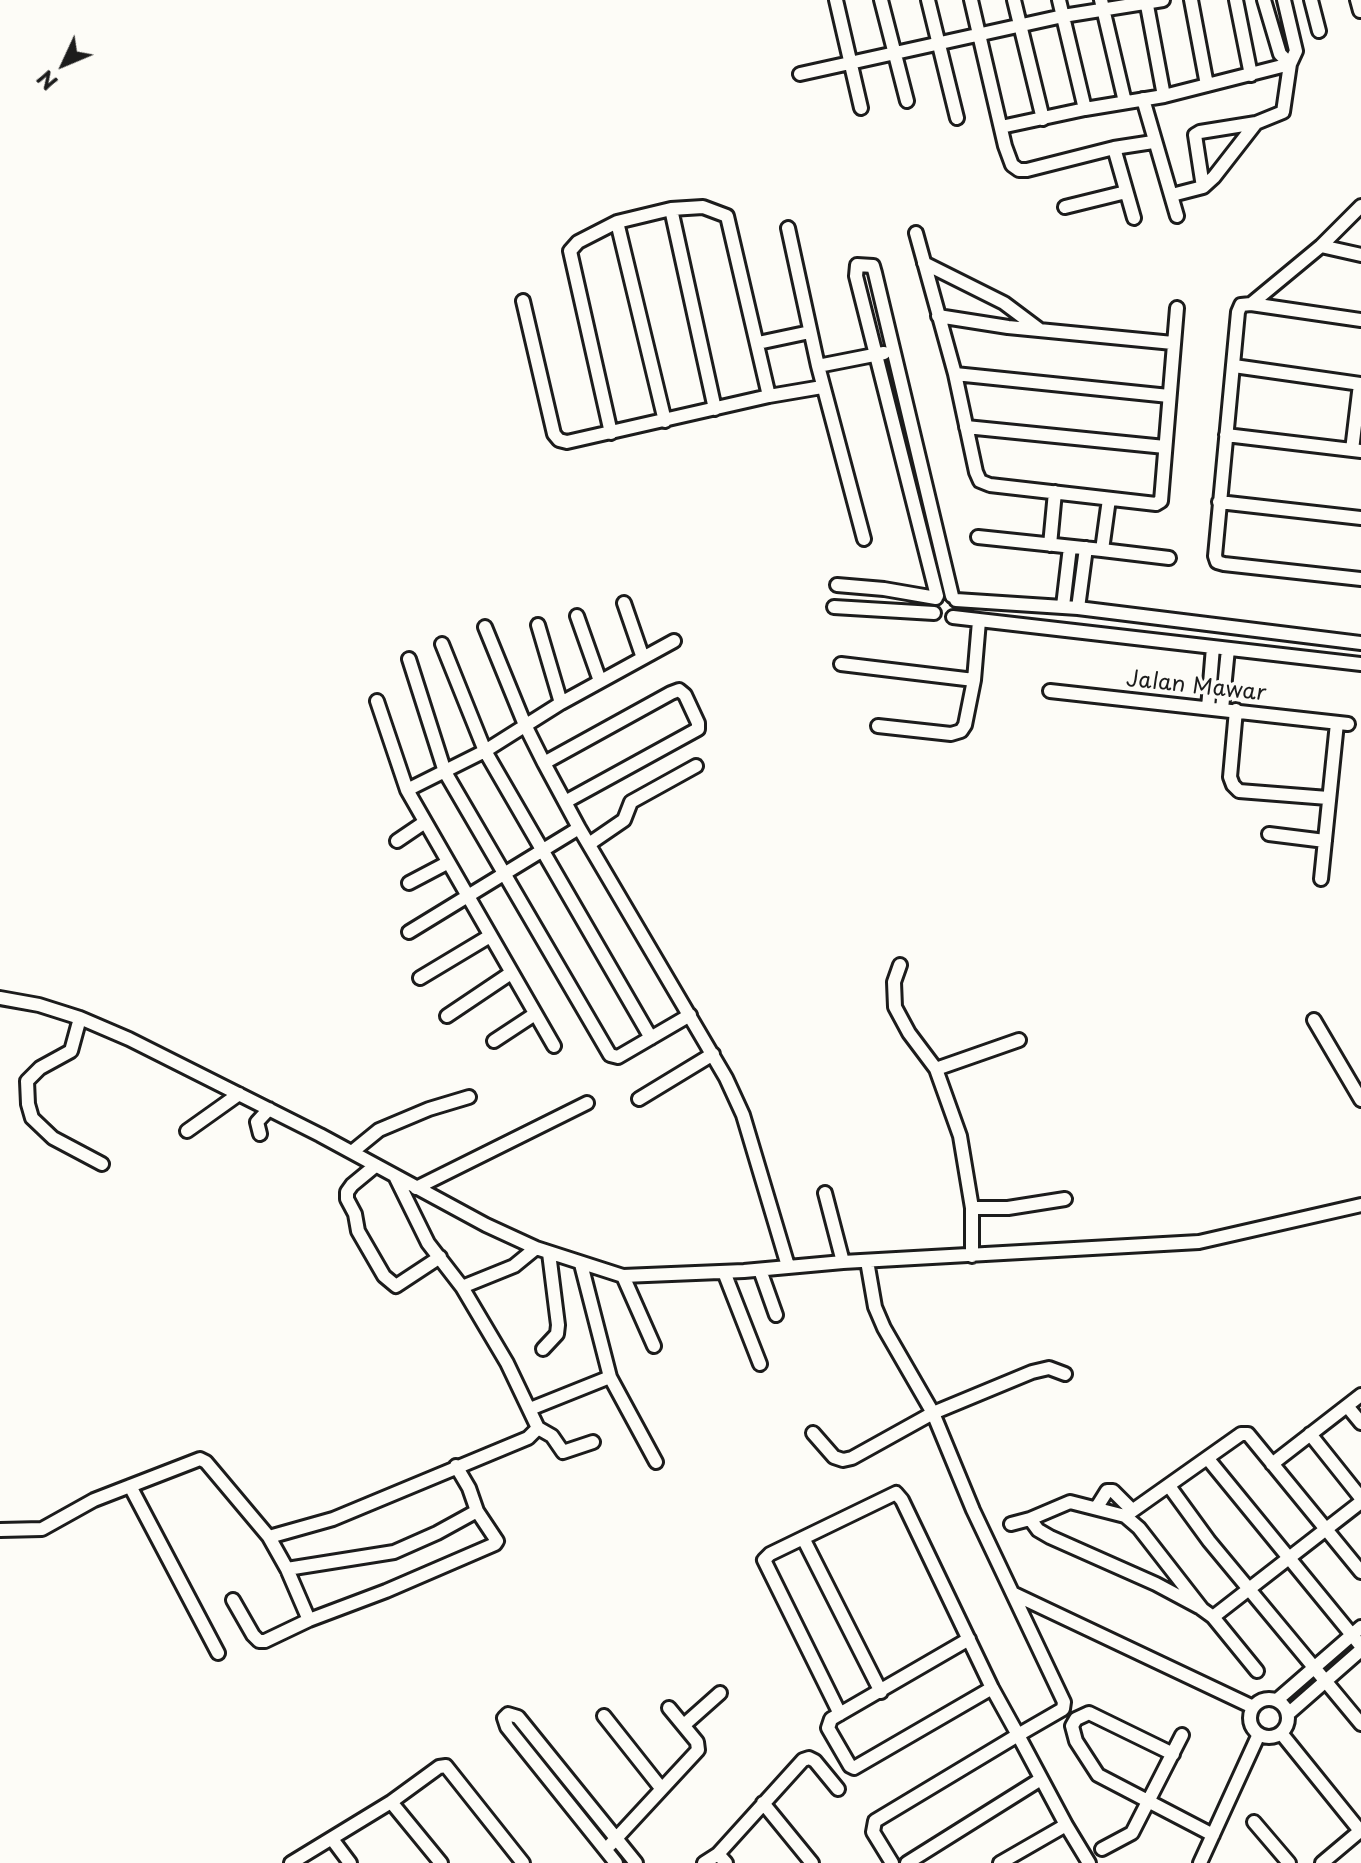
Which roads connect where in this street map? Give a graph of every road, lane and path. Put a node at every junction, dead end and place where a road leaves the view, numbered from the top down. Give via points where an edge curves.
1 (836, 0) edge
2 (881, 0) edge
3 (928, 0) edge
4 (971, 0) edge
5 (1014, 0) edge
6 (1059, 0) edge
7 (1163, 0) edge
8 (1191, 0) edge
9 (1236, 0) edge
10 (1264, 0) edge
11 (1284, 0) edge
12 (1311, 0) edge
13 (1357, 0) edge
14 (1146, 2) edge
15 (1102, 5) edge
16 (1360, 11) edge
17 (1063, 16) junction
18 (1022, 25) junction
19 (1319, 31) dead end
20 (979, 36) junction
21 (939, 45) junction
22 (896, 54) junction
23 (851, 64) junction
24 (1290, 64) junction
25 (800, 74) dead end
26 (1251, 75) junction
27 (1207, 85) junction
28 (1164, 96) junction
29 (1143, 99) junction
30 (907, 101) dead end
31 (1125, 102) junction
32 (861, 108) dead end
33 (1085, 109) junction
34 (957, 118) dead end
35 (1043, 119) junction
36 (1256, 123) junction
37 (1001, 127) junction
38 (1153, 142) junction
39 (1114, 148) junction
40 (1203, 187) junction
41 (1126, 192) junction
42 (1172, 195) junction
43 (1361, 206) edge
44 (1065, 207) dead end
45 (671, 209) junction
46 (1177, 216) dead end
47 (1134, 218) dead end
48 (617, 222) junction
49 (788, 228) dead end
50 (916, 233) dead end
51 (1321, 246) junction
52 (1361, 255) edge
53 (924, 263) junction
54 (523, 301) dead end
55 (1251, 304) junction
56 (1177, 308) dead end
57 (938, 316) junction
58 (1361, 320) edge
59 (1040, 330) junction
60 (810, 332) junction
61 (758, 343) junction
62 (1173, 343) junction
63 (892, 351) junction
64 (876, 354) junction
65 (818, 366) junction
66 (1234, 366) junction
67 (955, 374) junction
68 (1360, 384) edge
69 (822, 387) junction
70 (769, 396) junction
71 (1169, 396) junction
72 (715, 409) junction
73 (665, 421) junction
74 (966, 427) junction
75 (611, 433) junction
76 (1226, 435) junction
77 (1165, 447) junction
78 (1357, 450) edge
79 (1055, 492) junction
80 (1109, 499) junction
81 (1219, 502) junction
82 (1361, 518) edge
83 (978, 537) dead end
84 (864, 539) dead end
85 (1050, 545) junction
86 (1070, 547) junction
87 (1086, 548) junction
88 (1102, 550) junction
89 (1169, 558) dead end
90 (1361, 579) edge
91 (837, 585) dead end
92 (936, 597) junction
93 (954, 598) junction
94 (624, 603) dead end
95 (1063, 606) junction
96 (834, 607) dead end
97 (1078, 608) junction
98 (934, 613) junction
99 (577, 616) dead end
100 (953, 617) junction
101 (979, 621) junction
102 (538, 625) dead end
103 (485, 627) dead end
104 (674, 641) dead end
105 (1361, 643) edge
106 (442, 644) dead end
107 (1213, 647) junction
108 (1228, 649) junction
109 (643, 658) junction
110 (409, 659) dead end
111 (841, 664) dead end
112 (1361, 664) edge
113 (974, 680) junction
114 (600, 681) junction
115 (1050, 691) dead end
116 (377, 701) dead end
117 (561, 703) junction
118 (1208, 708) junction
119 (1222, 709) junction
120 (1236, 710) junction
121 (525, 725) junction
122 (878, 726) dead end
123 (485, 751) junction
124 (544, 763) junction
125 (696, 766) dead end
126 (445, 772) junction
127 (407, 790) junction
128 (1328, 798) junction
129 (565, 802) junction
130 (425, 822) junction
131 (579, 828) junction
132 (1269, 834) dead end
133 (397, 841) dead end
134 (1325, 841) junction
135 (589, 844) junction
136 (542, 849) junction
137 (447, 863) junction
138 (504, 872) junction
139 (1321, 879) dead end
140 (409, 883) dead end
141 (467, 895) junction
142 (409, 932) dead end
143 (490, 936) junction
144 (900, 965) dead end
145 (511, 973) junction
146 (420, 978) dead end
147 (0, 998) edge
148 (535, 1014) junction
149 (690, 1015) junction
150 (447, 1016) dead end
151 (80, 1018) junction
152 (1314, 1020) dead end
153 (651, 1038) junction
154 (1019, 1040) dead end
155 (494, 1041) dead end
156 (554, 1046) dead end
157 (713, 1054) junction
158 (936, 1069) junction
159 (239, 1094) junction
160 (469, 1097) dead end
161 (639, 1099) dead end
162 (1361, 1100) edge
163 (587, 1103) dead end
164 (269, 1109) junction
165 (187, 1131) dead end
166 (260, 1134) dead end
167 (352, 1152) junction
168 (102, 1164) dead end
169 (375, 1166) junction
170 (396, 1178) junction
171 (416, 1188) junction
172 (825, 1193) dead end
173 (1065, 1199) dead end
174 (1361, 1205) edge
175 (972, 1208) junction
176 (543, 1250) junction
177 (972, 1256) junction
178 (440, 1257) junction
179 (867, 1261) junction
180 (843, 1262) junction
181 (581, 1264) junction
182 (788, 1266) junction
183 (760, 1270) junction
184 (724, 1272) junction
185 (623, 1276) junction
186 (462, 1287) junction
187 (776, 1315) dead end
188 (654, 1346) dead end
189 (543, 1349) dead end
190 (760, 1364) dead end
191 (1065, 1374) dead end
192 (610, 1377) junction
193 (1361, 1395) edge
194 (1347, 1406) junction
195 (530, 1409) junction
196 (933, 1413) junction
197 (1361, 1423) edge
198 (538, 1428) junction
199 (813, 1433) dead end
200 (1310, 1434) junction
201 (593, 1442) dead end
202 (1208, 1459) junction
203 (656, 1462) dead end
204 (1272, 1464) junction
205 (456, 1466) junction
206 (130, 1486) junction
207 (1169, 1486) junction
208 (1361, 1500) edge
209 (1097, 1507) junction
210 (477, 1511) junction
211 (1128, 1513) junction
212 (1030, 1519) junction
213 (1011, 1524) dead end
214 (0, 1530) edge
215 (1325, 1530) junction
216 (269, 1537) junction
217 (803, 1538) junction
218 (1289, 1558) junction
219 (287, 1569) junction
220 (1361, 1572) edge
221 (1249, 1590) junction
222 (1014, 1594) junction
223 (233, 1600) dead end
224 (1202, 1609) junction
225 (1213, 1617) junction
226 (309, 1620) junction
227 (1356, 1630) edge
228 (969, 1639) junction
229 (1361, 1648) edge
230 (218, 1653) dead end
231 (1314, 1668) junction
232 (1257, 1671) dead end
233 (1324, 1682) junction
234 (992, 1688) junction
235 (881, 1692) junction
236 (720, 1693) dead end
237 (1277, 1700) junction
238 (1253, 1707) junction
239 (669, 1708) dead end
240 (840, 1714) junction
241 (1288, 1714) junction
242 (604, 1716) dead end
243 (1361, 1724) edge
244 (684, 1725) junction
245 (1281, 1733) junction
246 (1259, 1734) junction
247 (1018, 1735) junction
248 (1182, 1735) dead end
249 (1173, 1754) junction
250 (1041, 1779) junction
251 (661, 1788) junction
252 (838, 1789) dead end
253 (391, 1802) junction
254 (1150, 1802) junction
255 (763, 1803) junction
256 (1254, 1822) dead end
257 (1066, 1825) junction
258 (1361, 1832) edge
259 (1213, 1835) junction
260 (332, 1839) junction
261 (617, 1840) junction
262 (605, 1849) junction
263 (1102, 1849) dead end
264 (722, 1858) edge
265 (291, 1863) edge
266 (350, 1863) edge
267 (441, 1863) edge
268 (523, 1863) edge
269 (616, 1863) edge
270 (636, 1863) edge
271 (704, 1863) edge
272 (812, 1863) edge
273 (892, 1863) edge
274 (907, 1863) edge
275 (1000, 1863) edge
276 (1089, 1863) edge
277 (1200, 1863) edge
278 (1289, 1863) edge
279 (1322, 1863) edge

1 - 23 street
2 - 22 street
3 - 21 street
4 - 20 street
5 - 18 street
6 - 17 street
7 - 14 street
8 - 27 street
9 - 26 street
10 - 24 street via 1280,54
11 - 24 street via 1296,51
12 - 19 street
13 - 16 street
14 - 15 street
14 - 28 street
15 - 17 street
15 - 31 street
17 - 18 street
17 - 33 street
18 - 20 street
18 - 35 street
20 - 21 street
20 - 37 street
21 - 22 street
21 - 34 street
22 - 23 street
22 - 30 street
23 - 25 street
23 - 32 street
24 - 26 street
24 - 36 street via 1283,112
26 - 27 street
27 - 28 street
28 - 29 street
29 - 31 street
29 - 38 street
31 - 33 street
33 - 35 street
35 - 37 street
36 - 40 street
36 - 40 street via 1195,135
37 - 39 street via 1012,165 1019,170
38 - 39 street
38 - 42 street
39 - 41 street
40 - 42 street
41 - 44 street
41 - 47 street
42 - 46 street
43 - 51 street
45 - 48 street
45 - 61 street via 703,207 727,216
45 - 72 street
48 - 73 street
48 - 75 street via 570,251
49 - 60 street
50 - 53 street
51 - 52 street
51 - 55 street
53 - 57 street
53 - 59 street via 1004,303
54 - 75 street via 556,438 567,442
55 - 58 street
55 - 66 street via 1241,305 1238,312
56 - 62 street
57 - 59 street
57 - 67 street
59 - 62 street
60 - 61 street
60 - 65 street
61 - 70 street
62 - 71 street
63 - 64 street
63 - 64 street via 873,266 857,265
63 - 93 street
64 - 65 street
64 - 92 street
65 - 69 street
66 - 68 street
66 - 76 street
67 - 71 street
67 - 74 street
68 - 78 street
69 - 70 street
69 - 84 street
70 - 72 street
71 - 77 street
72 - 73 street
73 - 75 street
74 - 77 street
74 - 79 street via 980,481
76 - 78 street
76 - 81 street
77 - 80 street via 1161,501
79 - 80 street
79 - 85 street
80 - 88 street
81 - 82 street
81 - 90 street via 1215,556 1220,563
83 - 85 street
85 - 86 street
86 - 87 street
86 - 95 street
87 - 88 street
87 - 97 street
88 - 89 street
91 - 92 street
92 - 93 street
92 - 98 street
93 - 95 street
93 - 100 street via 958,609
94 - 109 street
95 - 97 street
96 - 98 street
97 - 105 street
98 - 100 street via 943,619
99 - 114 street
100 - 101 street
101 - 107 street
101 - 113 street
102 - 117 street
103 - 121 street
104 - 109 street
106 - 123 street
107 - 108 street
107 - 118 street
108 - 112 street
108 - 119 street
109 - 114 street
110 - 126 street
111 - 113 street
113 - 122 street via 965,725 957,734
114 - 117 street
115 - 118 street, Jalan Mawar
116 - 127 street
117 - 121 street
118 - 119 street, Jalan Mawar
119 - 120 street, Jalan Mawar
120 - 128 street via 1230,777 1239,791
120 - 128 street, Jalan Mawar via 1343,724
121 - 123 street
121 - 124 street
123 - 126 street
123 - 136 street
124 - 129 street
124 - 129 street via 671,693 679,690 685,695 698,729
125 - 135 street via 631,802 624,820
126 - 127 street
126 - 138 street
127 - 130 street
128 - 134 street
129 - 131 street
130 - 133 street
130 - 137 street
131 - 135 street
131 - 136 street
132 - 134 street
134 - 139 street
135 - 149 street
136 - 138 street
136 - 153 street
137 - 140 street
137 - 141 street
138 - 141 street
138 - 153 street via 610,1055 618,1057
141 - 142 street
141 - 143 street
143 - 145 street
143 - 146 street
144 - 158 street via 895,1007
145 - 148 street
145 - 150 street
147 - 151 street
148 - 155 street
148 - 156 street
149 - 153 street
149 - 157 street
151 - 159 street
151 - 168 street via 71,1051 27,1081 28,1104 32,1118 53,1138
152 - 162 street
154 - 158 street
157 - 161 street
157 - 182 street via 743,1115
158 - 175 street via 960,1136
159 - 164 street
159 - 165 street
160 - 167 street via 379,1130
163 - 171 street
164 - 166 street via 257,1122
164 - 167 street
167 - 169 street
169 - 170 street
169 - 178 street via 352,1185 347,1199 384,1276 396,1286
170 - 171 street
170 - 178 street
171 - 176 street
172 - 180 street
173 - 175 street
174 - 177 street via 1199,1242
175 - 177 street
176 - 181 street
176 - 186 street
176 - 189 street via 558,1325
177 - 179 street
178 - 186 street
179 - 180 street
179 - 196 street via 879,1317
180 - 182 street
181 - 185 street
181 - 192 street
182 - 183 street
183 - 184 street
183 - 187 street
184 - 185 street
184 - 190 street
185 - 188 street
186 - 195 street
191 - 196 street via 1041,1369
192 - 195 street
192 - 203 street
193 - 194 street
194 - 197 street
194 - 200 street
195 - 198 street
196 - 199 street via 843,1460
196 - 222 street
198 - 201 street via 563,1452
198 - 205 street via 528,1438
200 - 204 street
200 - 208 street
202 - 204 street via 1248,1434
202 - 207 street
202 - 218 street
204 - 215 street
205 - 210 street
205 - 216 street via 333,1519
206 - 214 street via 42,1529
206 - 216 street via 200,1459
206 - 230 street
207 - 211 street
207 - 221 street
208 - 215 street
209 - 211 street
209 - 211 street via 1107,1491 1113,1491
209 - 212 street via 1070,1502
210 - 219 street via 394,1552
210 - 226 street via 495,1544
211 - 224 street
212 - 213 street
212 - 224 street via 1050,1537
215 - 218 street
215 - 220 street
216 - 219 street
217 - 228 street via 896,1493
217 - 235 street
217 - 240 street via 764,1560
218 - 221 street
218 - 227 street
219 - 226 street
221 - 225 street
221 - 231 street
222 - 238 street
222 - 247 street via 1065,1706
223 - 226 street via 259,1641
224 - 225 street
225 - 232 street
227 - 229 street
227 - 231 street
228 - 234 street
228 - 235 street
229 - 233 street
231 - 233 street
231 - 237 street
233 - 241 street
233 - 243 street
234 - 240 street via 854,1768 828,1728
234 - 247 street
235 - 240 street
236 - 244 street
237 - 238 street via 1266,1699
237 - 241 street
238 - 246 street via 1250,1722
239 - 244 street
241 - 245 street
242 - 251 street
244 - 251 street via 699,1747
245 - 246 street
245 - 258 street
246 - 259 street
247 - 250 street
247 - 273 street via 875,1821 873,1832
248 - 249 street
249 - 254 street
249 - 254 street via 1089,1713 1072,1726 1098,1775
250 - 257 street
250 - 274 street
251 - 261 street
252 - 255 street via 809,1758
253 - 260 street
253 - 267 street
253 - 268 street via 446,1766
254 - 259 street
254 - 263 street via 1132,1833
255 - 264 street
255 - 272 street
256 - 278 street
257 - 275 street
257 - 276 street
258 - 279 street
259 - 277 street
260 - 265 street
260 - 266 street
261 - 262 street
261 - 262 street via 518,1717 508,1714 507,1727
261 - 270 street
262 - 269 street
264 - 271 street

